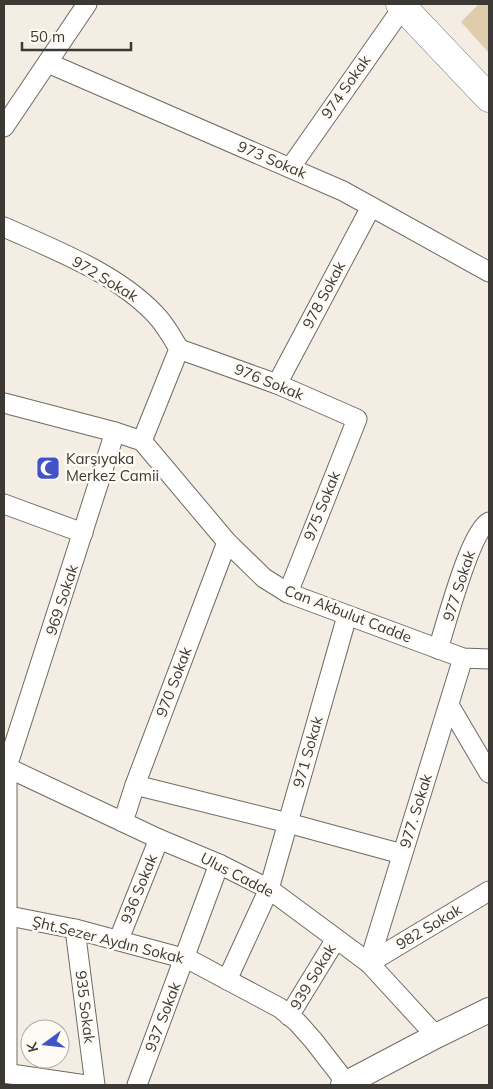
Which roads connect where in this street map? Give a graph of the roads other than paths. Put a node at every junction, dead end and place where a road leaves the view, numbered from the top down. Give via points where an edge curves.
1 (87, 4) edge
2 (409, 5) edge
3 (48, 63) junction
4 (489, 75) edge
5 (489, 98) edge
6 (4, 127) edge
7 (290, 168) junction
8 (371, 207) junction
9 (4, 227) edge
10 (489, 272) edge
11 (179, 349) junction
12 (277, 384) junction
13 (4, 403) edge
14 (357, 419) joint
15 (115, 432) junction
16 (142, 441) junction
17 (4, 504) edge
18 (486, 523) edge
19 (83, 533) junction
20 (227, 542) junction
21 (288, 592) junction
22 (347, 616) junction
23 (438, 649) junction
24 (463, 658) junction
25 (489, 660) edge
26 (449, 705) junction
27 (5, 766) edge
28 (489, 773) edge
29 (135, 785) junction
30 (123, 822) junction
31 (288, 823) junction
32 (159, 839) junction
33 (402, 854) junction
34 (219, 864) junction
35 (269, 889) junction
36 (489, 891) edge
37 (5, 915) edge
38 (75, 929) junction
39 (119, 939) junction
40 (336, 939) junction
41 (185, 958) junction
42 (369, 963) junction
43 (227, 980) junction
44 (489, 1010) edge
45 (289, 1016) junction
46 (436, 1036) junction
47 (5, 1073) edge
48 (346, 1084) edge
49 (86, 1085) edge
50 (95, 1085) edge
51 (136, 1085) edge

1 - 3 street
2 - 4 highway
2 - 5 highway
2 - 7 street, 974 Sokak
3 - 6 street
3 - 7 street, 973 Sokak
7 - 8 street, 973 Sokak
8 - 10 street, 973 Sokak
8 - 12 street, 978 Sokak
9 - 11 street, 972 Sokak via 84,264 131,292 157,316
11 - 12 street, 976 Sokak
11 - 16 street
12 - 14 street, 976 Sokak
13 - 15 street
14 - 21 street, 975 Sokak
15 - 16 street
15 - 19 street, 969 Sokak
16 - 20 street, Can Akbulut Cadde
17 - 19 street
18 - 23 street, 977 Sokak via 471,547
19 - 27 street, 969 Sokak
20 - 21 street, Can Akbulut Cadde via 264,578
20 - 29 street, 970 Sokak
21 - 22 street, Can Akbulut Cadde
22 - 23 street, Can Akbulut Cadde
22 - 31 street, 971 Sokak
23 - 24 street, Can Akbulut Cadde
24 - 25 street, Can Akbulut Cadde
24 - 26 street, 977. Sokak
26 - 28 street
26 - 33 street, 977. Sokak
27 - 30 street, Ulus Cadde
27 - 37 street, 969 Sokak
29 - 30 street, 970 Sokak
29 - 31 street
30 - 32 street, Ulus Cadde
31 - 33 street
31 - 35 street, 971 Sokak
32 - 34 street, Ulus Cadde
32 - 39 street, 936 Sokak
33 - 42 street, 977. Sokak
34 - 35 street, Ulus Cadde
34 - 41 street, 937 Sokak
35 - 40 street, Ulus Cadde
35 - 43 street, 971 Sokak
36 - 42 street, 982 Sokak
37 - 38 street, Şht.Sezer Aydın Sokak
37 - 47 street, 969 Sokak
38 - 39 street, Şht.Sezer Aydın Sokak
38 - 50 street, 935 Sokak
39 - 41 street, Şht.Sezer Aydın Sokak
40 - 42 street, Ulus Cadde
40 - 45 street, 939 Sokak
41 - 43 street, Şht.Sezer Aydın Sokak
41 - 51 street, 937 Sokak
42 - 46 street, Ulus Cadde
43 - 45 street, Şht.Sezer Aydın Sokak
44 - 46 main road
45 - 48 street, Şht.Sezer Aydın Sokak via 313,1040
46 - 48 main road
47 - 49 street

